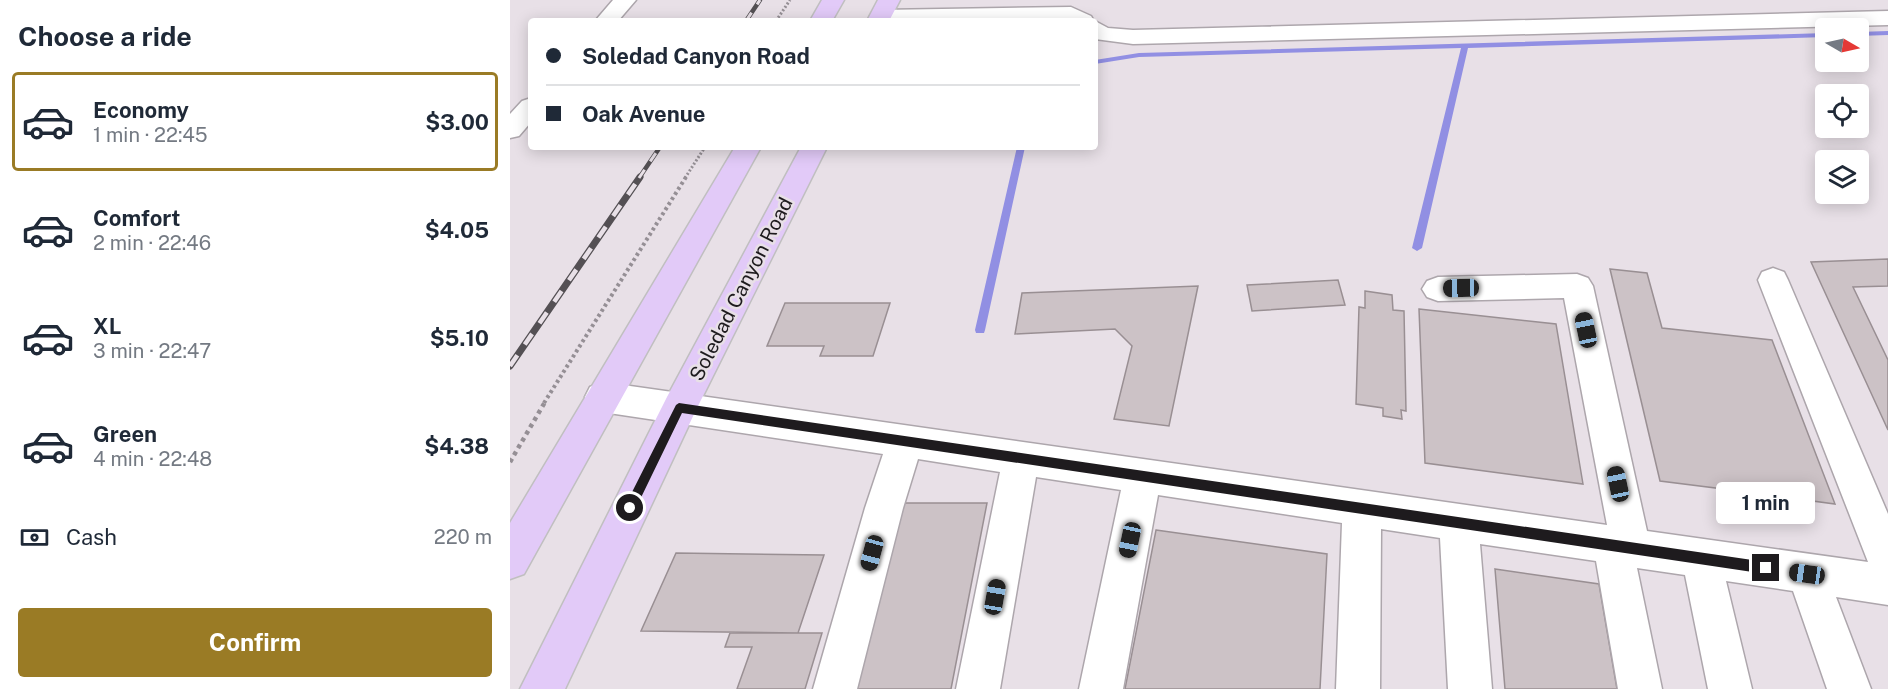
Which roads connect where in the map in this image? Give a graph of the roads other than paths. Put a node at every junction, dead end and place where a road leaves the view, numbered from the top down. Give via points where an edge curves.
1 (625, 0) edge
2 (833, 0) edge
3 (883, 13) edge
4 (609, 18) edge
5 (823, 18) edge
6 (1078, 18) edge
7 (1888, 18) edge
8 (1098, 31) edge
9 (528, 109) edge
10 (510, 130) edge
11 (746, 150) edge
12 (812, 150) edge
13 (1773, 280) dead end
14 (1438, 289) dead end
15 (602, 397) junction
16 (679, 408) junction
17 (906, 441) junction
18 (1021, 458) junction
19 (1143, 476) junction
20 (1362, 508) junction
21 (1459, 522) junction
22 (1622, 547) junction
23 (1703, 559) junction
24 (510, 560) edge
25 (1888, 561) edge
26 (1807, 574) junction
27 (1888, 585) edge
28 (542, 689) edge
29 (835, 689) edge
30 (978, 689) edge
31 (1101, 689) edge
32 (1358, 689) edge
33 (1470, 689) edge
34 (1640, 689) edge
35 (1730, 689) edge
36 (1849, 689) edge

1 - 4 street
2 - 5 main road
3 - 6 street via 1071,14
7 - 8 street via 1133,37
9 - 10 street
11 - 15 main road
12 - 16 main road, Soledad Canyon Road
13 - 25 street
14 - 22 street via 1577,286
15 - 16 street
15 - 24 main road
16 - 17 street
16 - 28 main road, Soledad Canyon Road
17 - 18 street
17 - 29 street
18 - 19 street
18 - 30 street
19 - 20 street
19 - 31 street
20 - 21 street
20 - 32 street
21 - 22 street
21 - 33 street
22 - 23 street
22 - 34 street
23 - 26 street
23 - 35 street
26 - 27 street
26 - 36 street

